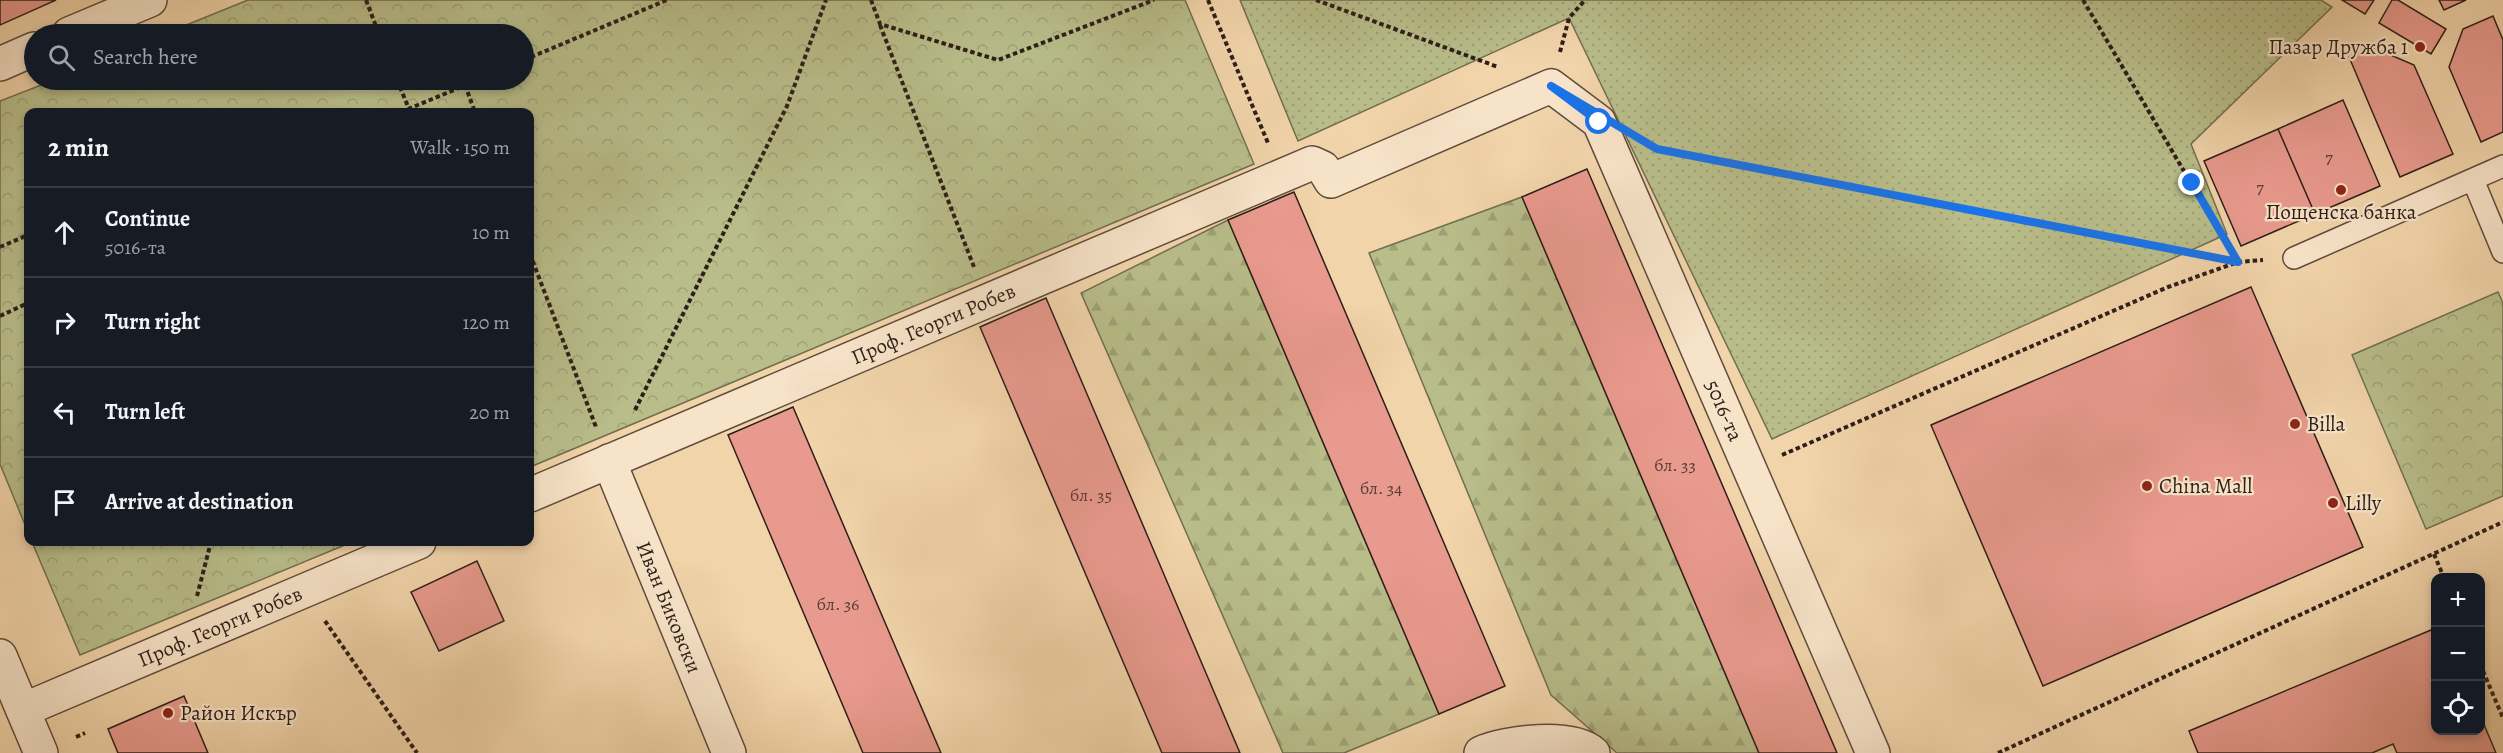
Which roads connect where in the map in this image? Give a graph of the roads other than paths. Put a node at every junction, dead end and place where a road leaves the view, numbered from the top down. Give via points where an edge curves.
1 (150, 0) edge
2 (93, 24) edge
3 (24, 54) edge
4 (0, 64) edge
5 (1551, 86) joint
6 (2503, 166) edge
7 (2473, 180) junction
8 (2503, 252) edge
9 (2294, 258) road end
10 (609, 461) junction
11 (534, 493) edge
12 (409, 546) edge
13 (0, 656) edge
14 (23, 710) junction
15 (41, 753) edge
16 (729, 753) edge
17 (1481, 753) edge
18 (1593, 753) edge
19 (1873, 753) edge

1 - 2 street
3 - 4 street
5 - 10 street, Проф. Георги Робев via 1331,181 1323,168 1312,163
5 - 19 street, 5016-та via 1599,122
6 - 7 lane
7 - 8 lane
7 - 9 lane
10 - 11 street, Проф. Георги Робев
10 - 16 street, Иван Биковски
12 - 14 street, Проф. Георги Робев
13 - 14 street
14 - 15 street
17 - 18 street via 1541,741 1587,748

